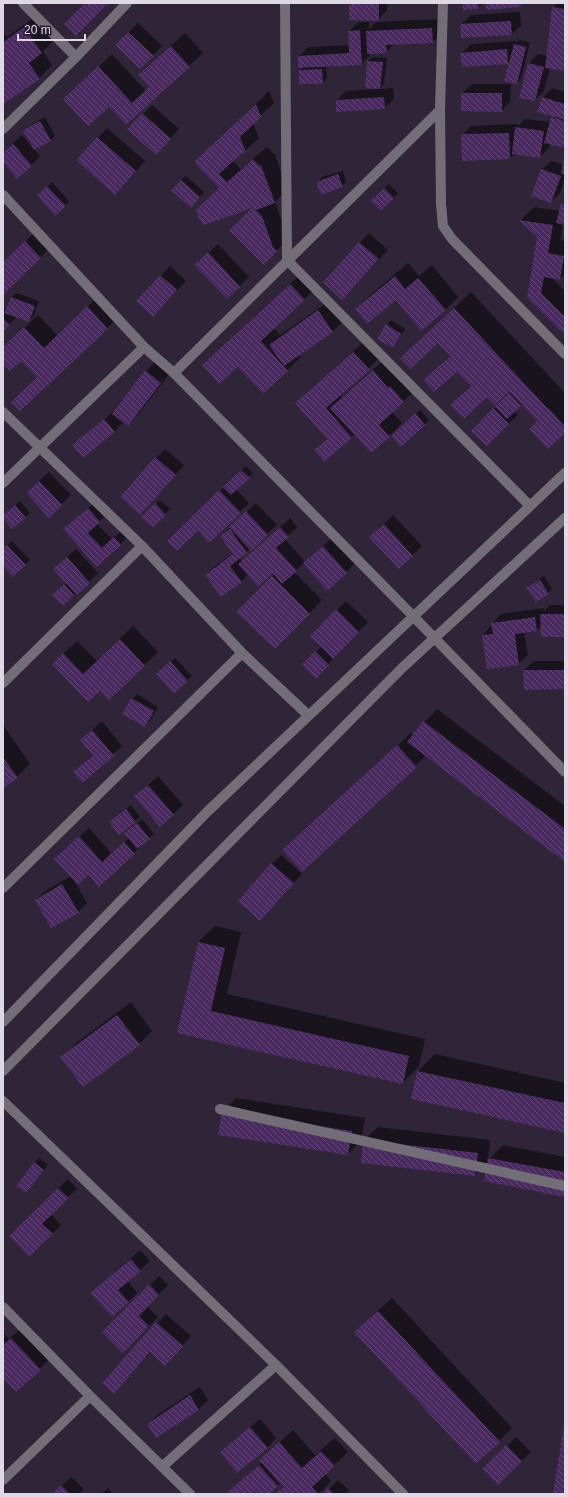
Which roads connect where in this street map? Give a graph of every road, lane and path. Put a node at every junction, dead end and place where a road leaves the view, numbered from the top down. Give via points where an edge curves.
1 (23, 3) edge
2 (127, 3) edge
3 (285, 3) edge
4 (444, 3) edge
5 (76, 57) junction
6 (440, 110) junction
7 (3, 129) edge
8 (3, 195) edge
9 (287, 260) junction
10 (144, 347) junction
11 (565, 354) edge
12 (174, 373) junction
13 (3, 412) edge
14 (39, 448) junction
15 (565, 473) edge
16 (3, 483) edge
17 (530, 506) junction
18 (565, 518) edge
19 (142, 546) junction
20 (413, 616) junction
21 (435, 638) junction
22 (242, 652) junction
23 (3, 683) edge
24 (308, 715) junction
25 (565, 772) edge
26 (3, 888) edge
27 (3, 1022) edge
28 (3, 1071) edge
29 (3, 1101) edge
30 (220, 1109) dead end
31 (565, 1186) edge
32 (3, 1307) edge
33 (276, 1365) junction
34 (90, 1396) junction
35 (163, 1466) junction
36 (3, 1480) edge
37 (190, 1494) edge
38 (403, 1494) edge

1 - 5 street
2 - 5 street
3 - 9 street
4 - 6 street
5 - 7 street
6 - 9 street
6 - 11 street via 443,226 452,239
8 - 10 street
9 - 12 street
9 - 17 street
10 - 12 street
10 - 14 street
12 - 20 street
13 - 14 street
14 - 16 street
14 - 19 street
15 - 17 street
17 - 20 street
18 - 21 street
19 - 22 street
19 - 23 street
20 - 21 street
20 - 24 street
21 - 25 street
21 - 28 street via 402,668
22 - 24 street
22 - 26 street
24 - 27 street via 208,811
29 - 33 street
30 - 31 street
32 - 34 street
33 - 35 street
33 - 38 street
34 - 35 street
34 - 36 street
35 - 37 street

